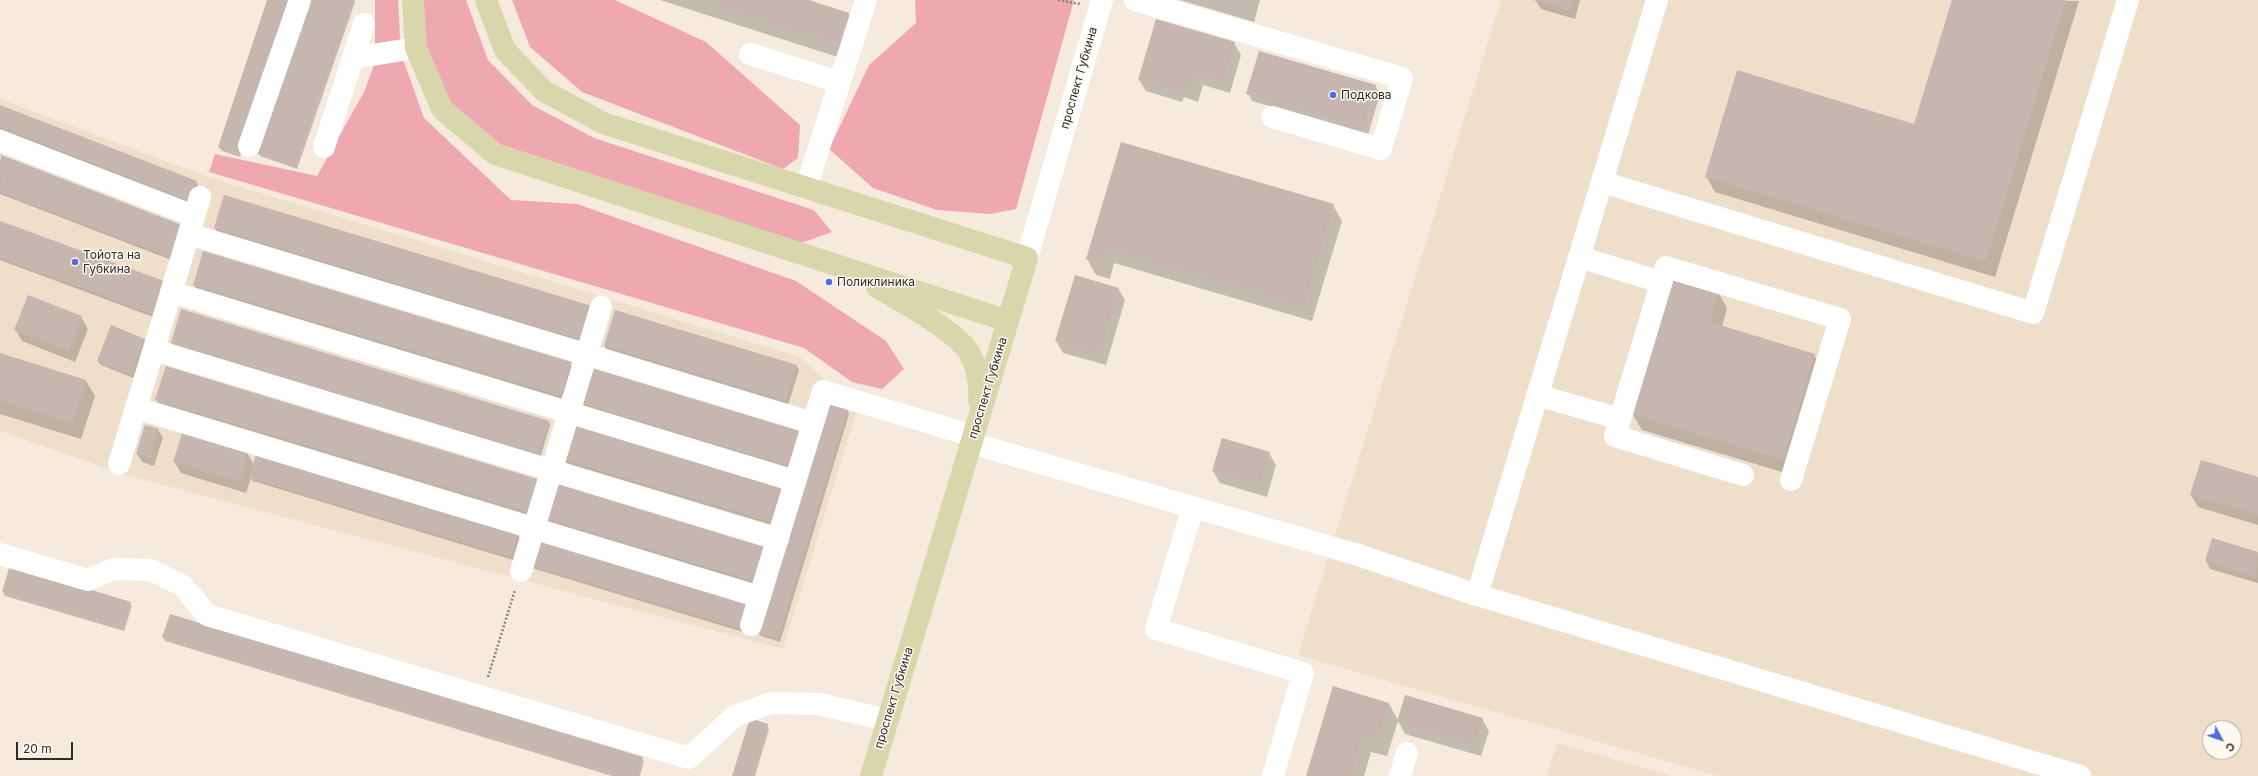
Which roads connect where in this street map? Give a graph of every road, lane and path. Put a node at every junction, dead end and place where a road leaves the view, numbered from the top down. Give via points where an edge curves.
1 (300, 0) edge
2 (413, 0) edge
3 (486, 0) edge
4 (866, 0) edge
5 (1102, 0) edge
6 (1135, 0) edge
7 (1657, 0) edge
8 (2128, 0) edge
9 (364, 24) dead end
10 (416, 48) junction
11 (750, 54) dead end
12 (353, 58) junction
13 (839, 82) junction
14 (1272, 117) dead end
15 (0, 141) edge
16 (249, 146) dead end
17 (324, 147) dead end
18 (1602, 182) junction
19 (806, 188) junction
20 (195, 216) junction
21 (1579, 257) junction
22 (1026, 258) junction
23 (847, 268) junction
24 (1661, 282) junction
25 (171, 292) junction
26 (601, 307) dead end
27 (1008, 321) junction
28 (154, 350) junction
29 (587, 354) junction
30 (1538, 395) junction
31 (136, 408) junction
32 (569, 412) junction
33 (1620, 419) junction
34 (813, 423) junction
35 (974, 433) junction
36 (119, 464) dead end
37 (552, 471) junction
38 (1743, 475) dead end
39 (1791, 480) dead end
40 (795, 481) junction
41 (1193, 507) junction
42 (534, 528) junction
43 (778, 539) junction
44 (0, 554) edge
45 (521, 571) joint
46 (1477, 595) junction
47 (760, 597) junction
48 (751, 625) dead end
49 (482, 696) junction
50 (888, 720) junction
51 (1407, 753) dead end
52 (870, 776) edge
53 (1273, 776) edge
54 (1400, 776) edge
55 (2080, 776) edge

1 - 16 street
2 - 10 main road
3 - 19 main road via 504,50 544,91 603,123
4 - 13 street
5 - 22 street, проспект Губкина
6 - 14 street via 1402,78 1381,149
7 - 18 street
8 - 18 street via 2033,313
9 - 12 street
10 - 12 street
10 - 23 main road via 442,109 495,154
11 - 13 street
12 - 17 street
13 - 19 street
15 - 20 street
18 - 21 street
19 - 22 main road
20 - 25 street
20 - 29 street
21 - 24 street
21 - 30 street
22 - 27 main road, проспект Губкина
23 - 27 main road
23 - 35 main road via 942,329 968,351 980,381
24 - 33 street
24 - 39 street via 1666,267 1840,320
25 - 28 street
25 - 32 street
26 - 29 street
27 - 35 main road, проспект Губкина
28 - 31 street
28 - 37 street
29 - 32 street
29 - 34 street
30 - 33 street
30 - 46 street
31 - 36 street
31 - 42 street
32 - 37 street
32 - 40 street
33 - 38 street via 1615,436
34 - 35 street via 823,391
34 - 40 street
35 - 41 street
35 - 50 main road, проспект Губкина
37 - 42 street
37 - 43 street
40 - 43 street
41 - 46 street via 1355,554
41 - 53 street via 1156,629 1304,673
42 - 45 street
42 - 47 street
43 - 47 street
44 - 49 street via 88,580 113,569 151,570 183,586 207,615
45 - 49 path
46 - 55 street
47 - 48 street
49 - 50 street via 690,758 735,716 771,702 819,704
50 - 52 main road, проспект Губкина
51 - 54 street

